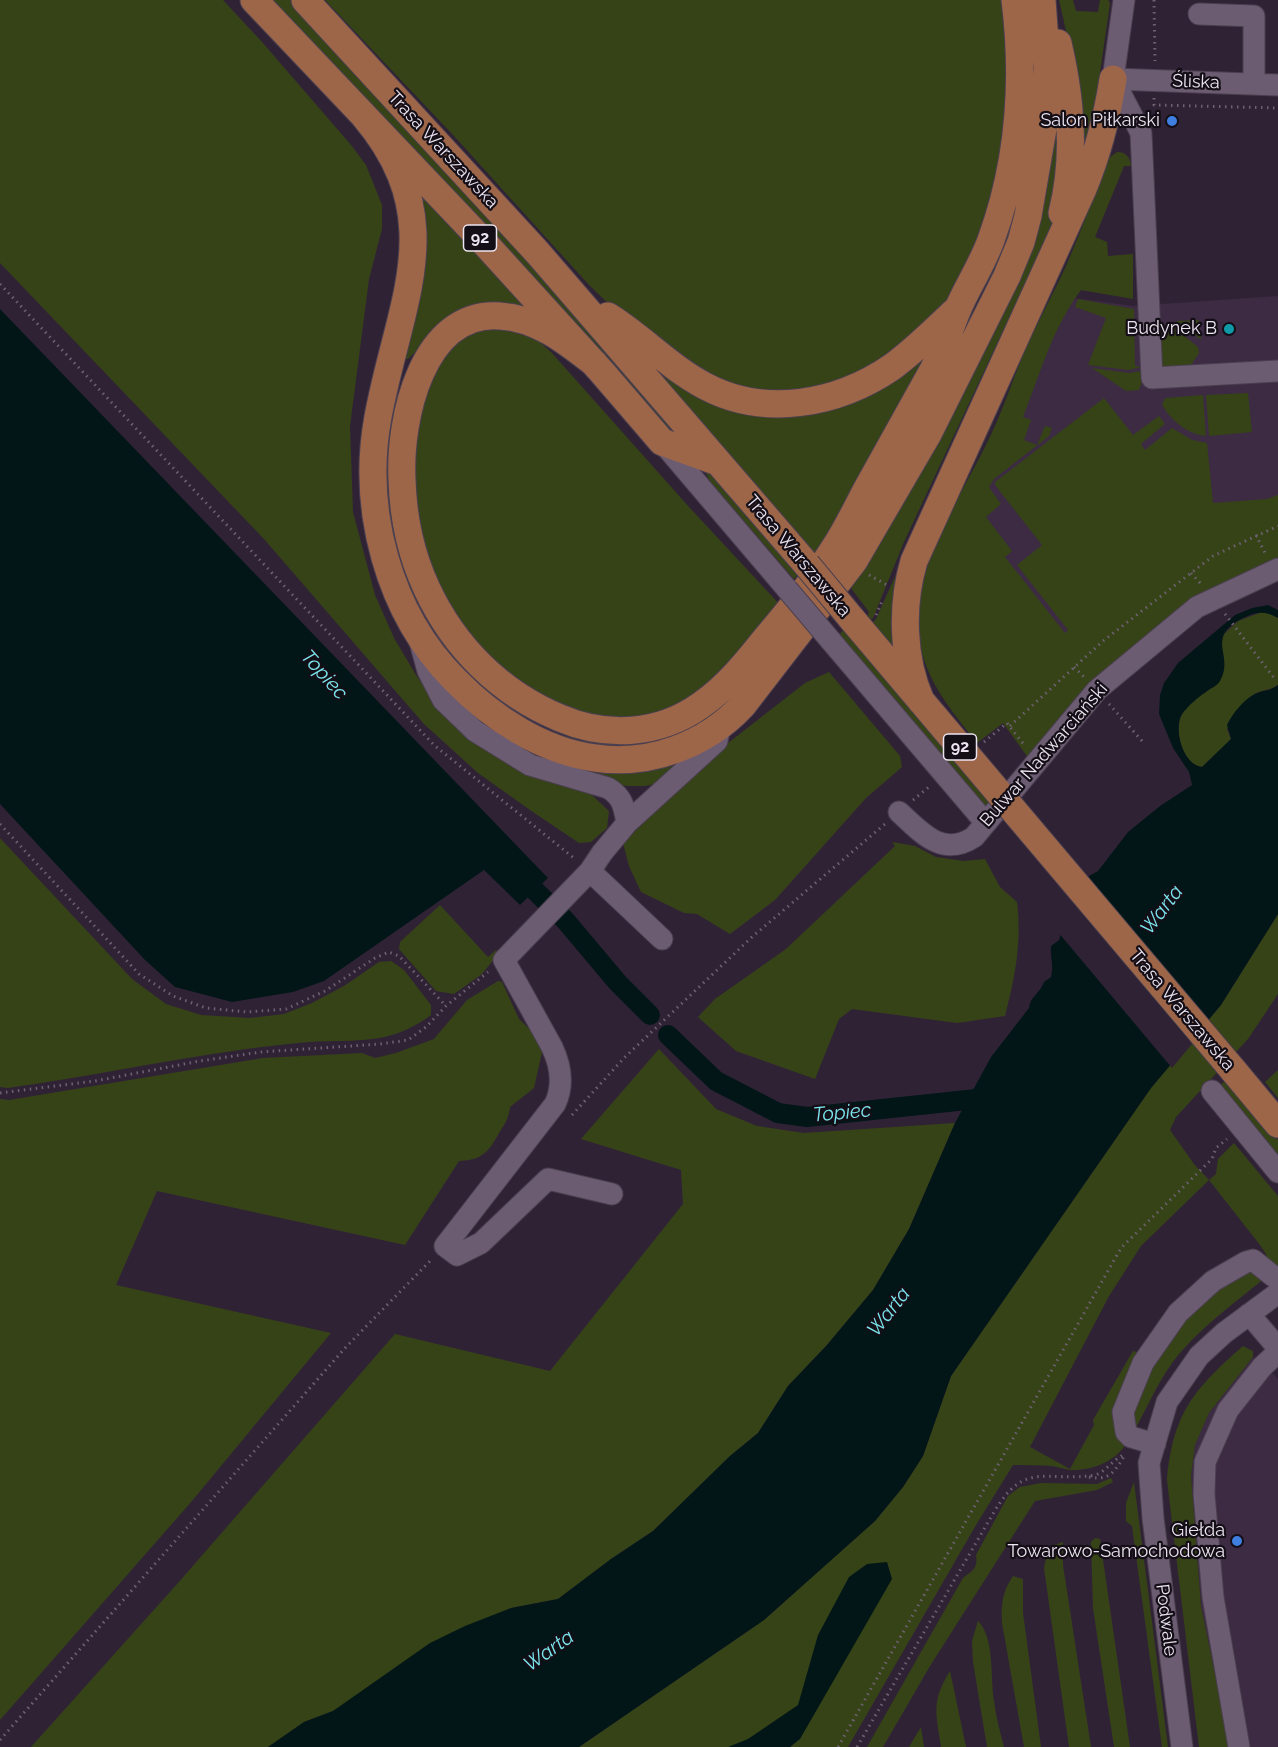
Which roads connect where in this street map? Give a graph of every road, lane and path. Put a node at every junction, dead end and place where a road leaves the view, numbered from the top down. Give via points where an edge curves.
1 (254, 0) edge
2 (305, 0) edge
3 (1015, 0) edge
4 (1042, 0) edge
5 (1047, 0) edge
6 (1124, 0) edge
7 (1154, 0) edge
8 (1199, 14) dead end
9 (1155, 71) dead end
10 (1113, 79) junction
11 (1254, 84) junction
12 (1278, 85) edge
13 (1154, 93) dead end
14 (1278, 108) edge
15 (364, 116) junction
16 (1045, 275) junction
17 (0, 284) edge
18 (576, 297) junction
19 (957, 309) junction
20 (426, 362) junction
21 (594, 363) junction
22 (1278, 371) edge
23 (389, 372) junction
24 (929, 404) junction
25 (691, 453) junction
26 (1278, 526) edge
27 (1278, 568) edge
28 (861, 571) dead end
29 (1191, 573) junction
30 (1195, 577) dead end
31 (889, 586) dead end
32 (884, 596) dead end
33 (1214, 599) junction
34 (862, 619) junction
35 (416, 630) junction
36 (1275, 679) dead end
37 (1097, 690) junction
38 (921, 701) junction
39 (720, 726) junction
40 (1010, 726) junction
41 (1143, 742) dead end
42 (978, 748) dead end
43 (1038, 762) junction
44 (937, 781) dead end
45 (899, 812) junction
46 (979, 815) dead end
47 (627, 823) junction
48 (0, 824) edge
49 (590, 871) junction
50 (662, 939) dead end
51 (504, 960) junction
52 (446, 1006) junction
53 (1212, 1091) dead end
54 (0, 1093) edge
55 (569, 1119) dead end
56 (1278, 1124) edge
57 (1233, 1134) dead end
58 (1278, 1172) edge
59 (612, 1194) dead end
60 (445, 1246) junction
61 (1275, 1285) edge
62 (1249, 1314) junction
63 (1278, 1350) edge
64 (1155, 1444) junction
65 (1085, 1476) dead end
66 (0, 1740) edge
67 (838, 1747) edge
68 (857, 1747) edge
69 (1182, 1747) edge
70 (1239, 1747) edge

1 - 15 main road, Trasa Warszawska / 92
2 - 18 main road, Trasa Warszawska / 92
3 - 19 main road via 1020,89 1008,181 991,240
4 - 24 main road via 1045,105 1041,148 1021,242 1007,276
5 - 16 main road via 1066,82 1070,140 1064,202
6 - 10 street
7 - 9 path
8 - 11 street via 1254,16
10 - 11 street, Śliska
10 - 16 main road via 1098,150
10 - 22 street via 1141,133 1152,378
11 - 12 street, Śliska
13 - 14 path via 1154,105
15 - 21 main road, Trasa Warszawska / 92
15 - 23 main road via 380,135 399,170 413,230 413,265
16 - 38 main road via 914,561 906,599 906,626 910,663
17 - 49 path via 434,745
18 - 19 main road via 707,387 772,404 817,400 862,384 903,358
18 - 25 main road, Trasa Warszawska / 92
19 - 24 main road
20 - 21 main road via 442,338 455,328 475,318 496,315 543,328
20 - 23 street
20 - 24 main road via 408,411 401,468 405,519 426,588 458,641 503,686 564,720 616,732 638,731 678,718 700,706 738,673 788,613
21 - 25 main road, Trasa Warszawska / 92 via 662,442
23 - 35 main road via 375,436 374,499 392,580
24 - 39 main road via 854,561 753,694
25 - 34 main road, Trasa Warszawska / 92, bridge via 719,462 807,565
25 - 46 street, Trasa Warszawska / 92, bridge via 787,589
26 - 29 path via 1213,556
27 - 33 street, Bulwar Nadwarciański
28 - 31 path
29 - 30 path
29 - 40 path via 1103,641
32 - 34 path
33 - 36 path
33 - 37 street, Bulwar Nadwarciański via 1197,607
34 - 38 main road, Trasa Warszawska / 92
35 - 39 main road via 442,667 477,701 519,730 565,751 602,759 642,759 681,748
35 - 47 street via 428,671 443,700 475,731 530,765 608,788 617,794
37 - 41 path
37 - 43 street, Bulwar Nadwarciański
38 - 56 main road, Trasa Warszawska / 92, bridge
39 - 47 street via 717,741
40 - 42 path via 1007,723
40 - 43 path
43 - 45 street, Bulwar Nadwarciański via 974,837 966,841 938,843
44 - 45 path
45 - 55 path via 752,937 624,1058
47 - 49 street
48 - 52 path via 139,974 173,996 206,1008 248,1012 286,1009 325,991 389,952 399,956
49 - 50 street
49 - 51 street
51 - 52 path
51 - 60 street via 552,1047 561,1086 555,1104
52 - 54 path via 408,1040 261,1052
53 - 58 street, Trasa Warszawska
57 - 67 path via 1121,1248
59 - 60 street via 548,1179 481,1243 457,1255
60 - 66 path via 346,1347
61 - 62 street, Podwale
61 - 64 street via 1253,1260 1213,1281 1178,1313 1143,1363 1123,1413 1126,1432 1131,1437
62 - 63 street
62 - 64 street, Podwale via 1199,1356 1167,1402
63 - 70 street via 1228,1410 1205,1462 1212,1597
64 - 69 street, Podwale via 1149,1463 1153,1518
65 - 68 path via 1032,1477 1011,1487

